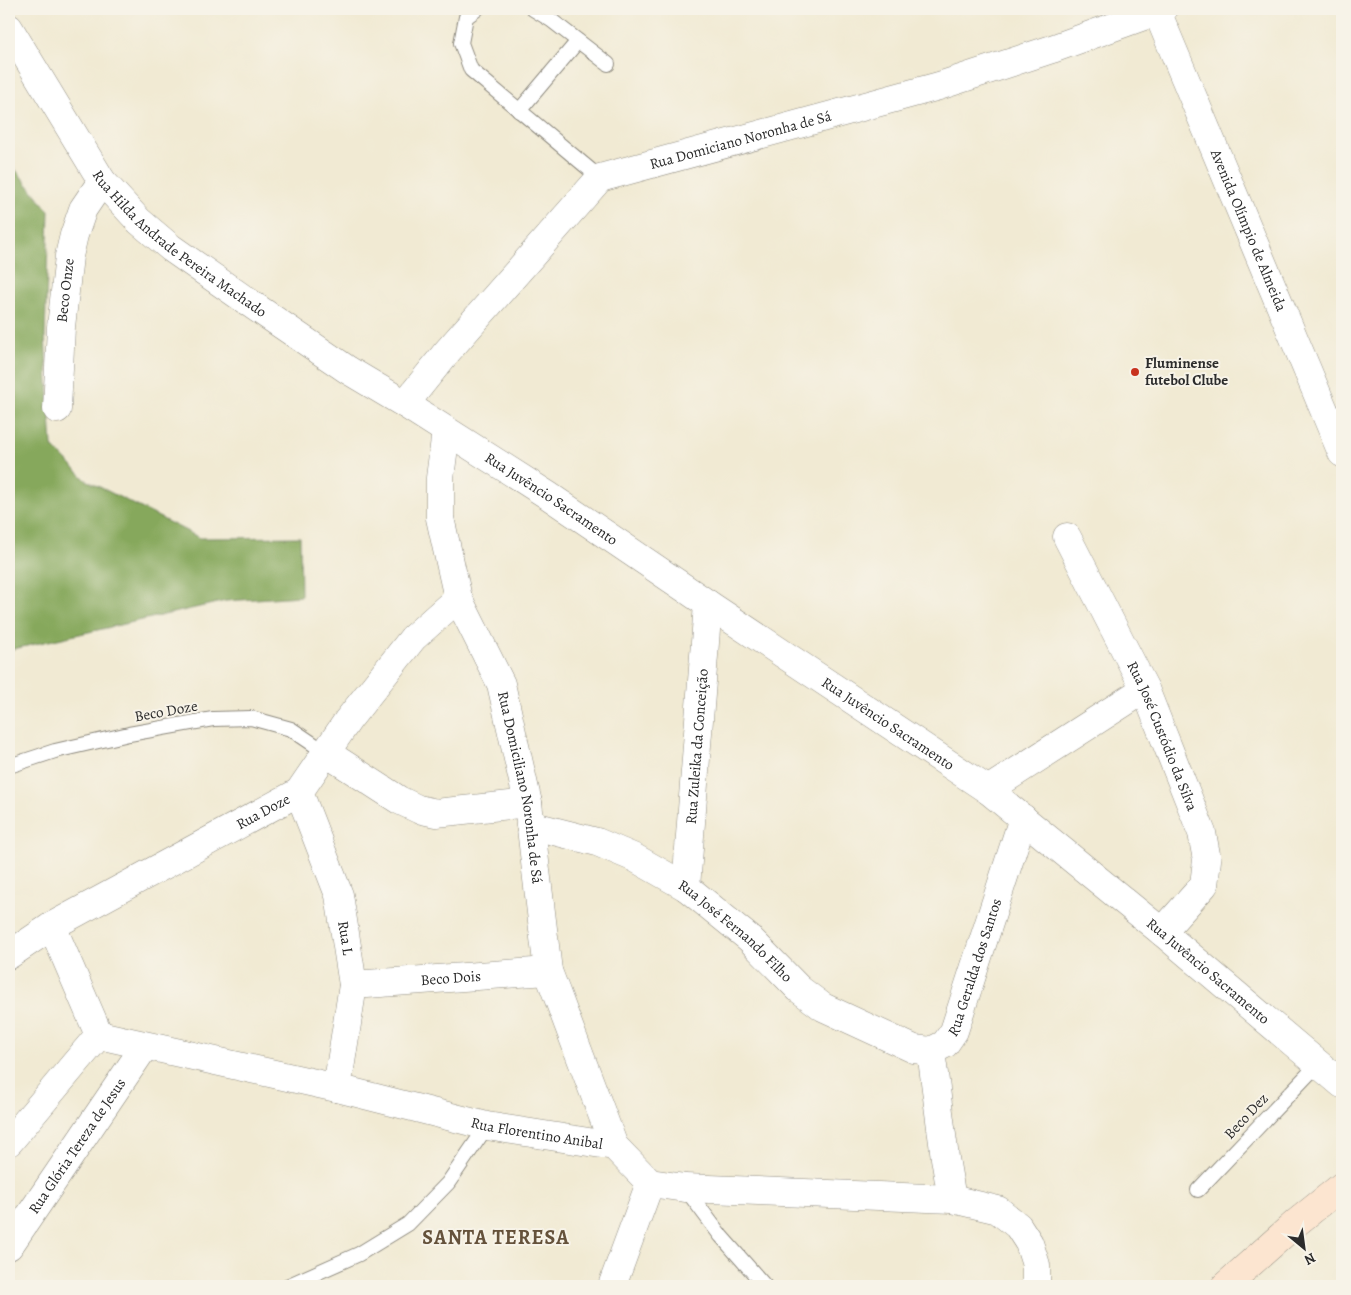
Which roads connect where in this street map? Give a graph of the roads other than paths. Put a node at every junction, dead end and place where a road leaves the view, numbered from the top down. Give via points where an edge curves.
1 (477, 9) edge
2 (533, 9) edge
3 (1159, 10) edge
4 (9, 28) edge
5 (578, 41) junction
6 (608, 64) dead end
7 (520, 111) junction
8 (600, 178) junction
9 (102, 181) junction
10 (405, 404) junction
11 (57, 409) dead end
12 (446, 430) junction
13 (1342, 453) edge
14 (1067, 537) dead end
15 (458, 598) junction
16 (708, 604) junction
17 (1145, 689) junction
18 (326, 752) junction
19 (9, 766) edge
20 (988, 790) junction
21 (299, 792) junction
22 (529, 814) junction
23 (1023, 818) junction
24 (686, 887) junction
25 (52, 926) junction
26 (1162, 932) junction
27 (9, 955) edge
28 (548, 971) junction
29 (353, 985) junction
30 (99, 1035) junction
31 (145, 1046) junction
32 (931, 1052) junction
33 (1318, 1064) junction
34 (1342, 1084) edge
35 (337, 1088) junction
36 (486, 1126) junction
37 (9, 1142) edge
38 (614, 1146) junction
39 (650, 1183) junction
40 (1342, 1186) edge
41 (685, 1188) junction
42 (1198, 1190) dead end
43 (952, 1199) junction
44 (9, 1246) edge
45 (287, 1286) edge
46 (612, 1286) edge
47 (765, 1286) edge
48 (1036, 1286) edge
49 (1225, 1286) edge

1 - 7 lane via 466,17 461,43 471,70
2 - 5 lane
3 - 8 street, Rua Domiciano Noronha de Sá via 939,86
3 - 13 street, Avenida Olímpio de Almeida
4 - 9 street, Rua Hilda Andrade Pereira Machado
5 - 6 lane
5 - 7 lane
7 - 8 lane
8 - 10 street
9 - 10 street, Rua Hilda Andrade Pereira Machado via 138,221 171,248 348,370
9 - 11 street, Beco Onze via 83,209 74,235 61,327
10 - 12 street, Rua Juvêncio Sacramento
12 - 15 street, Rua Domiciliano Noronha de Sá via 440,478 440,518
12 - 16 street, Rua Juvêncio Sacramento
14 - 17 street, Rua José Custódio da Silva
15 - 18 street, Rua Doze via 413,638
15 - 22 street, Rua Domiciliano Noronha de Sá via 501,684
16 - 20 street, Rua Juvêncio Sacramento
16 - 24 street, Rua Zuleika da Conceição
17 - 20 street
17 - 26 street, Rua José Custódio da Silva via 1202,833 1208,860 1204,885
18 - 19 lane, Beco Doze via 290,729 251,718 213,719 55,751
18 - 21 street, Rua Doze
18 - 22 street, Rua José Fernando Filho via 418,809 436,813
20 - 23 street, Rua Juvêncio Sacramento
21 - 25 street, Rua Doze
21 - 29 street, Rua L via 339,895
22 - 24 street, Rua José Fernando Filho via 635,858
22 - 28 street, Rua Domiciliano Noronha de Sá
23 - 26 street, Rua Juvêncio Sacramento
23 - 32 street, Rua Geralda dos Santos via 954,1031 945,1044
24 - 32 street, Rua José Fernando Filho via 750,939 799,989 823,1007 914,1049
25 - 27 street, Rua Doze
25 - 30 street
26 - 33 street, Rua Juvêncio Sacramento
28 - 29 street, Beco Dois
28 - 38 street, Rua Domiciliano Noronha de Sá
29 - 35 street, Rua L
30 - 31 street, Rua Florentino Anibal
30 - 37 street
31 - 35 street, Rua Florentino Anibal
31 - 44 street, Rua Glória Tereza de Jesus
32 - 43 street, Rua Geralda dos Santos
33 - 34 street, Rua Juvêncio Sacramento
33 - 42 lane, Beco Dez
35 - 36 street, Rua Florentino Anibal
36 - 38 street, Rua Florentino Anibal
36 - 45 lane via 448,1184 408,1224 359,1254
38 - 39 street, Rua Florentino Anibal
39 - 41 street
39 - 46 street
40 - 49 street
41 - 43 street
41 - 47 lane
43 - 48 street via 998,1210 1018,1226 1029,1243 1036,1266

